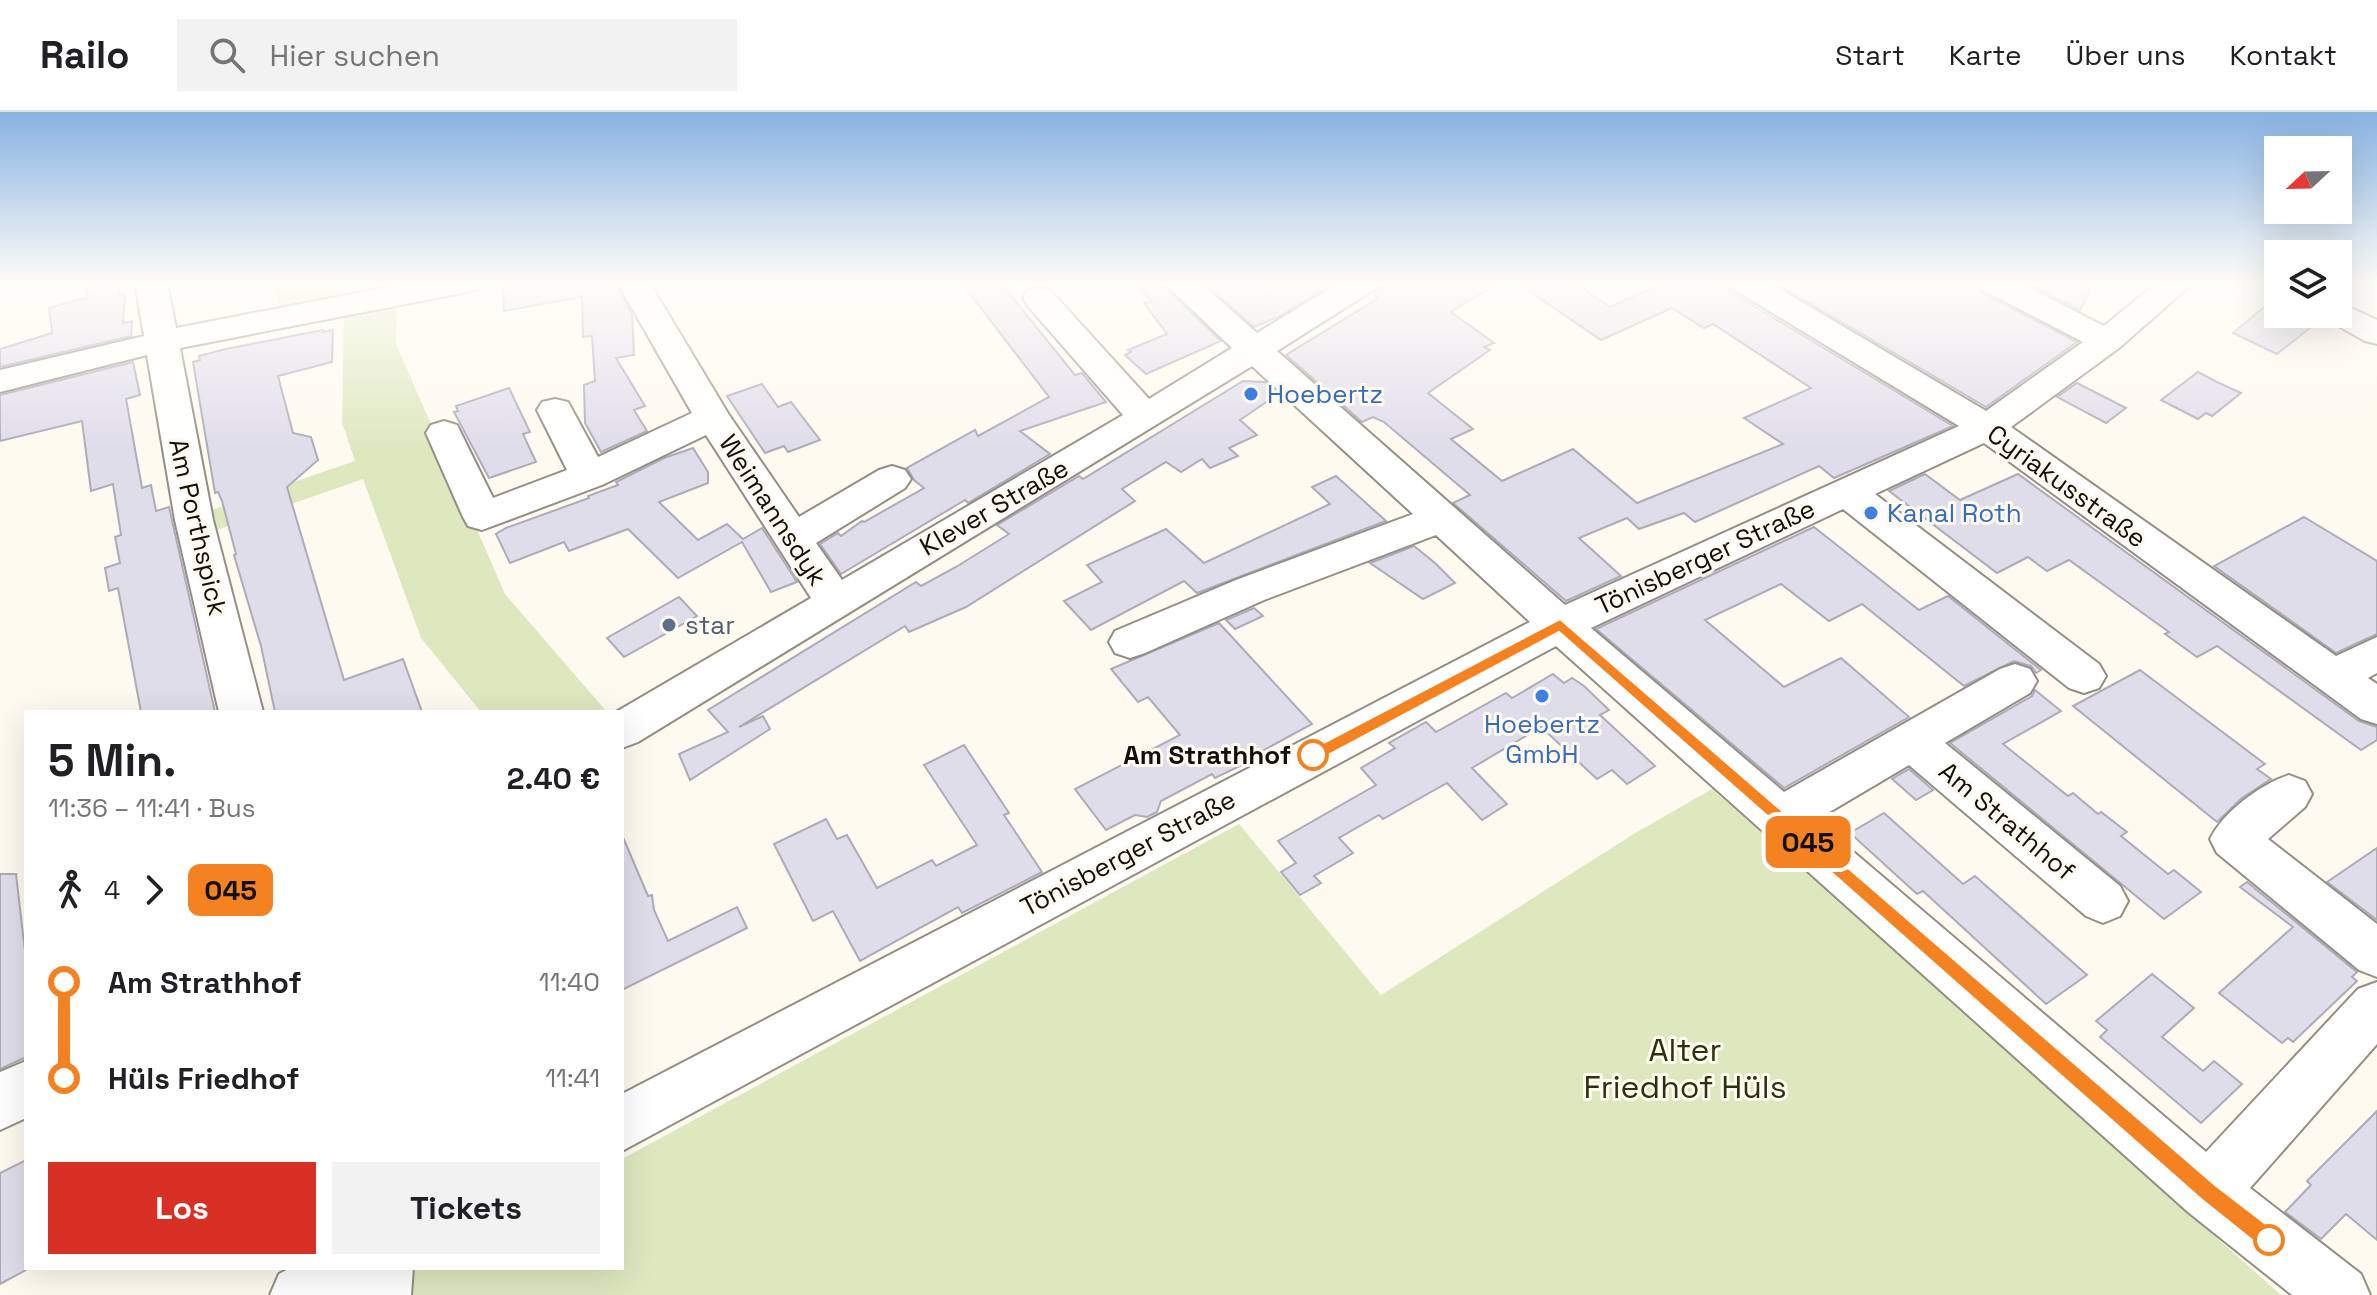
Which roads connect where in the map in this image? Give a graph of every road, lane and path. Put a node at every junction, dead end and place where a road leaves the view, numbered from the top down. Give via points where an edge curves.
1 (163, 337) edge
2 (183, 337) edge
3 (665, 337) edge
4 (1073, 337) edge
5 (1238, 337) edge
6 (1275, 337) edge
7 (1837, 337) edge
8 (2100, 337) edge
9 (2112, 337) edge
10 (164, 341) junction
11 (2107, 341) junction
12 (1253, 351) junction
13 (0, 381) edge
14 (555, 410) dead end
15 (1147, 415) junction
16 (713, 418) junction
17 (1987, 427) junction
18 (444, 433) dead end
19 (589, 476) junction
20 (892, 479) dead end
21 (1846, 492) junction
22 (1442, 518) junction
23 (791, 540) junction
24 (834, 601) junction
25 (1560, 625) junction
26 (1130, 642) dead end
27 (2377, 653) edge
28 (2084, 676) dead end
29 (2335, 677) junction
30 (2015, 681) dead end
31 (2377, 707) edge
32 (241, 710) edge
33 (624, 729) edge
34 (1911, 741) junction
35 (2289, 794) dead end
36 (1780, 818) junction
37 (2103, 901) dead end
38 (2377, 954) edge
39 (2377, 1006) edge
40 (24, 1088) edge
41 (0, 1103) edge
42 (624, 1123) edge
43 (2208, 1192) junction
44 (351, 1270) edge
45 (383, 1270) edge
46 (300, 1295) edge
47 (381, 1295) edge
48 (2340, 1295) edge

1 - 10 street, Am Porthspick
2 - 10 street
3 - 16 street, Weimannsdyk
4 - 15 street via 1128,401
5 - 12 street
6 - 12 street, Klever Straße
7 - 17 street, Cyriakusstraße
8 - 11 street
9 - 11 street, Tönisberger Straße
10 - 13 street
10 - 32 street, Am Porthspick via 163,361 194,520
11 - 17 street, Tönisberger Straße
12 - 15 street, Klever Straße
12 - 22 street
14 - 19 street
15 - 24 street, Klever Straße
16 - 19 street, Weimannsdyk
16 - 23 street, Weimannsdyk
17 - 21 street, Tönisberger Straße
17 - 29 street, Cyriakusstraße
18 - 19 street, Weimannsdyk via 482,517
20 - 23 street
21 - 25 street, Tönisberger Straße
21 - 28 street
22 - 25 street
22 - 26 street via 1250,590
23 - 24 street, Weimannsdyk
24 - 33 street, Klever Straße
25 - 36 street
25 - 42 street, Tönisberger Straße
27 - 29 street
29 - 31 street, Cyriakusstraße
30 - 34 street, Am Strathhof
34 - 36 street, Am Strathhof
34 - 37 street, Am Strathhof
35 - 38 street via 2234,839
36 - 43 street
39 - 43 street
40 - 41 street
43 - 48 street
44 - 46 street
45 - 47 street

